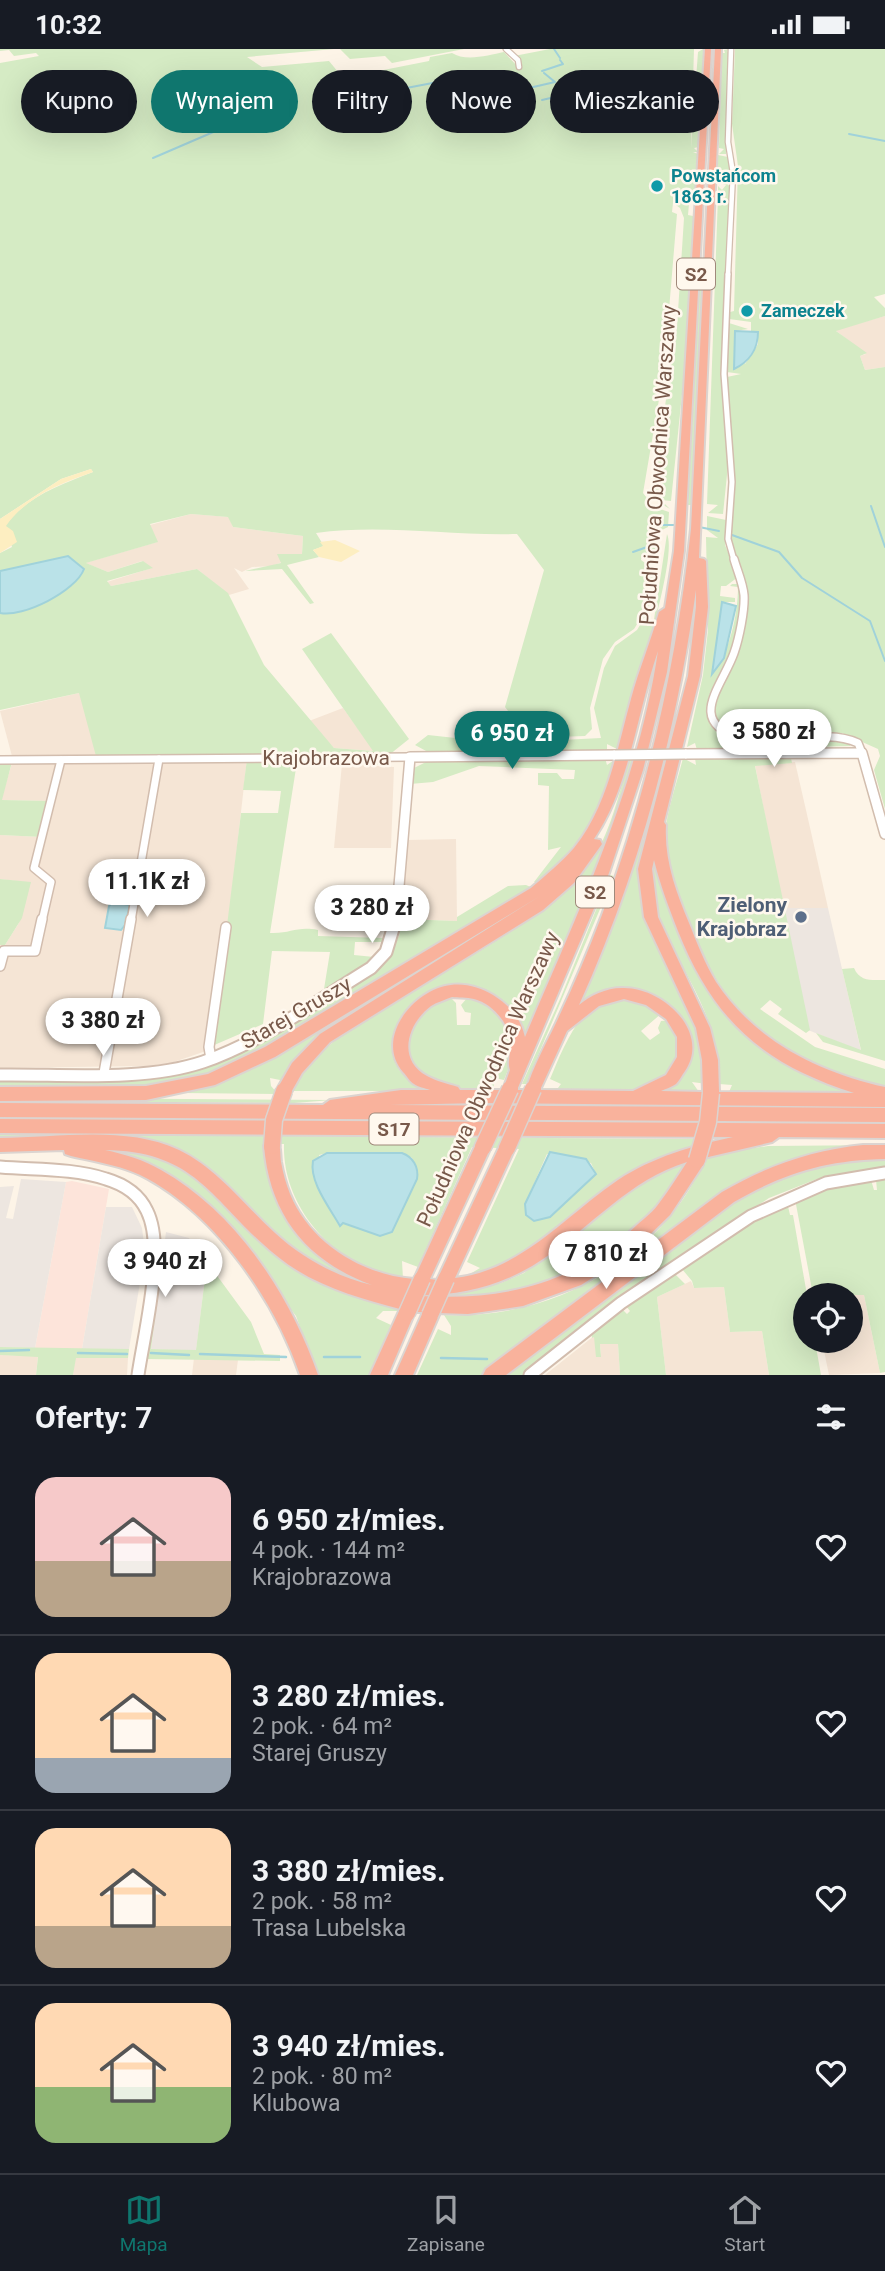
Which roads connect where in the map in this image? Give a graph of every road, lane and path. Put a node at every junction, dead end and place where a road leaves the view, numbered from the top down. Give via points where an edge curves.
1 (506, 49) edge
2 (708, 49) edge
3 (718, 49) edge
4 (731, 49) edge
5 (519, 67) dead end
6 (714, 151) joint
7 (706, 190) junction
8 (681, 508) joint
9 (680, 528) joint
10 (696, 533) junction
11 (678, 561) junction
12 (862, 753) junction
13 (410, 757) junction
14 (159, 759) junction
15 (0, 760) edge
16 (61, 760) junction
17 (617, 761) junction
18 (661, 807) junction
19 (885, 834) edge
20 (226, 927) dead end
21 (0, 966) edge
22 (556, 1036) junction
23 (211, 1059) junction
24 (104, 1073) junction
25 (0, 1075) edge
26 (510, 1089) junction
27 (284, 1091) joint
28 (0, 1094) edge
29 (885, 1094) edge
30 (481, 1096) junction
31 (620, 1097) junction
32 (885, 1100) edge
33 (0, 1110) edge
34 (297, 1114) junction
35 (885, 1115) edge
36 (0, 1126) edge
37 (789, 1130) junction
38 (885, 1131) edge
39 (0, 1145) edge
40 (54, 1146) junction
41 (507, 1148) joint
42 (885, 1152) edge
43 (0, 1167) edge
44 (885, 1173) edge
45 (446, 1279) joint
46 (138, 1375) edge
47 (309, 1375) edge
48 (379, 1375) edge
49 (404, 1375) edge
50 (492, 1375) edge
51 (530, 1375) edge

1 - 5 street
2 - 7 highway, Południowa Obwodnica Warszawy / S2 via 703,150
3 - 6 highway, Południowa Obwodnica Warszawy / S2
4 - 12 street via 728,142 733,173 724,374 732,482 728,539 744,596 733,653 715,687 711,716 717,728 732,736 800,740 843,736 858,743
6 - 7 highway, Południowa Obwodnica Warszawy / S2
7 - 8 highway, Południowa Obwodnica Warszawy / S2
7 - 10 highway, Południowa Obwodnica Warszawy / S2
8 - 9 highway, Południowa Obwodnica Warszawy / S2
9 - 11 highway, Południowa Obwodnica Warszawy / S2
10 - 18 highway via 702,599 697,660
10 - 22 highway, Południowa Obwodnica Warszawy / S2 via 682,653 657,763 600,936
11 - 17 highway
11 - 26 highway, Południowa Obwodnica Warszawy / S2 via 662,672 630,795 590,906
12 - 17 street, Krajobrazowa, bridge via 685,754
12 - 19 street
13 - 14 street, Krajobrazowa
13 - 17 street, Krajobrazowa
13 - 23 street, Starej Gruszy via 397,911 386,952 350,983
14 - 16 street, Krajobrazowa
14 - 24 street
15 - 16 street, Krajobrazowa
16 - 21 street via 34,868 51,882 35,951 4,951
17 - 27 highway via 603,828 569,879 527,914 326,1038 302,1062
17 - 28 highway via 598,825 554,878 270,1052 210,1080 163,1091
18 - 29 highway via 659,853 669,890 702,969 726,1006 765,1042 806,1067
18 - 40 highway, bridge via 647,851 647,902 703,1028 710,1060 708,1122 697,1160 666,1211 602,1266 523,1298 451,1306 396,1300 326,1277 274,1244 199,1171 172,1154 134,1145
20 - 23 street
22 - 31 highway via 582,1007 615,993 643,996 671,1012 687,1039 681,1069 663,1086
22 - 41 highway, Południowa Obwodnica Warszawy / S2, bridge
23 - 24 street, Starej Gruszy via 164,1070
24 - 25 street, Starej Gruszy
26 - 30 highway via 518,1044 506,1013 496,1003 471,993 452,992 426,1000 402,1027 403,1060 428,1085
26 - 48 highway, Południowa Obwodnica Warszawy / S2, bridge
27 - 37 highway, bridge via 274,1120 274,1169 284,1201 300,1227 344,1265 383,1282 423,1288 492,1278 521,1265 614,1191 656,1166
30 - 31 highway
30 - 34 highway via 401,1097
31 - 32 highway
33 - 34 highway, S17
34 - 35 highway, S17
36 - 37 highway, S17
37 - 38 highway, S17
39 - 40 highway
40 - 47 highway via 133,1164 201,1207 280,1307 302,1349
41 - 45 highway, Południowa Obwodnica Warszawy / S2
42 - 50 highway via 829,1155 755,1180
43 - 46 street via 108,1179 138,1197 152,1223 153,1260
44 - 51 street via 819,1184 756,1211 603,1313
45 - 49 highway, Południowa Obwodnica Warszawy / S2, bridge

